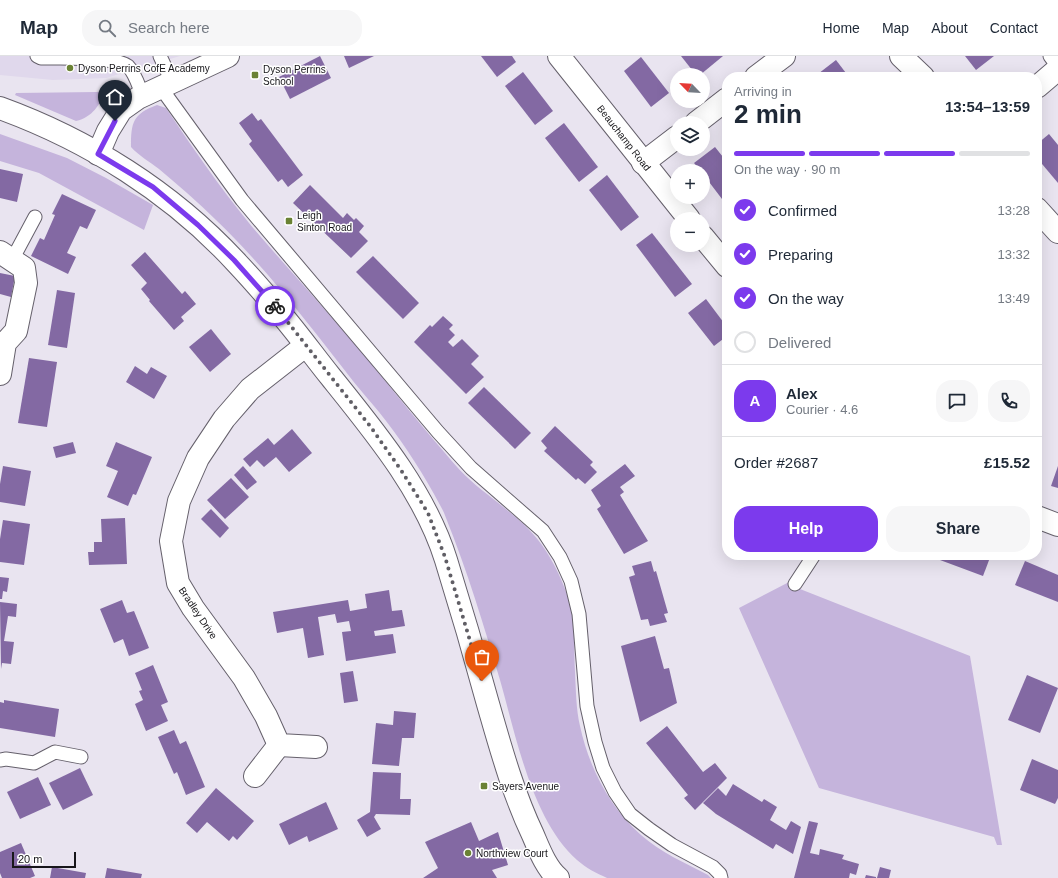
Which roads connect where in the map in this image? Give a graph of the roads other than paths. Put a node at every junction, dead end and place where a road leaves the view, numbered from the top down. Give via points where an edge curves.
1 (37, 56) edge
2 (160, 56) edge
3 (228, 56) edge
4 (559, 56) edge
5 (784, 56) edge
6 (901, 56) edge
7 (1050, 56) edge
8 (1058, 68) edge
9 (763, 72) edge
10 (918, 72) edge
11 (1042, 82) edge
12 (159, 89) junction
13 (722, 103) edge
14 (0, 108) edge
15 (705, 116) edge
16 (670, 142) edge
17 (98, 154) junction
18 (643, 163) junction
19 (683, 212) edge
20 (1042, 214) edge
21 (35, 217) dead end
22 (1058, 232) edge
23 (710, 245) edge
24 (6, 256) edge
25 (722, 260) edge
26 (305, 346) junction
27 (0, 374) edge
28 (1042, 519) edge
29 (1058, 525) edge
30 (811, 560) edge
31 (795, 584) dead end
32 (279, 745) junction
33 (316, 747) dead end
34 (80, 757) dead end
35 (0, 760) edge
36 (255, 776) dead end
37 (554, 876) edge
38 (721, 878) edge

1 - 12 lane via 110,58 123,62
2 - 12 lane
3 - 12 street
4 - 18 street, Beauchamp Road
5 - 9 street
6 - 10 street
7 - 8 lane
8 - 11 street
12 - 17 street via 121,110
12 - 38 lane via 242,200 438,432 471,468 543,531 560,557 571,581 579,614 584,678 594,742 615,792 630,814 672,845 713,867
13 - 15 street
14 - 17 street via 62,134
16 - 18 street
17 - 26 street via 153,187 198,225 281,313
18 - 19 street, Beauchamp Road
20 - 22 street
21 - 24 lane
23 - 25 street
24 - 27 street via 24,268 26,283 16,331 5,343
26 - 32 street, Bradley Drive via 250,389 224,419 198,458 182,494 171,541 178,583 244,678
26 - 37 street via 370,426 428,513 445,557 521,810
28 - 29 street
30 - 31 lane
32 - 33 street
32 - 36 street
34 - 35 lane via 55,752 34,763

